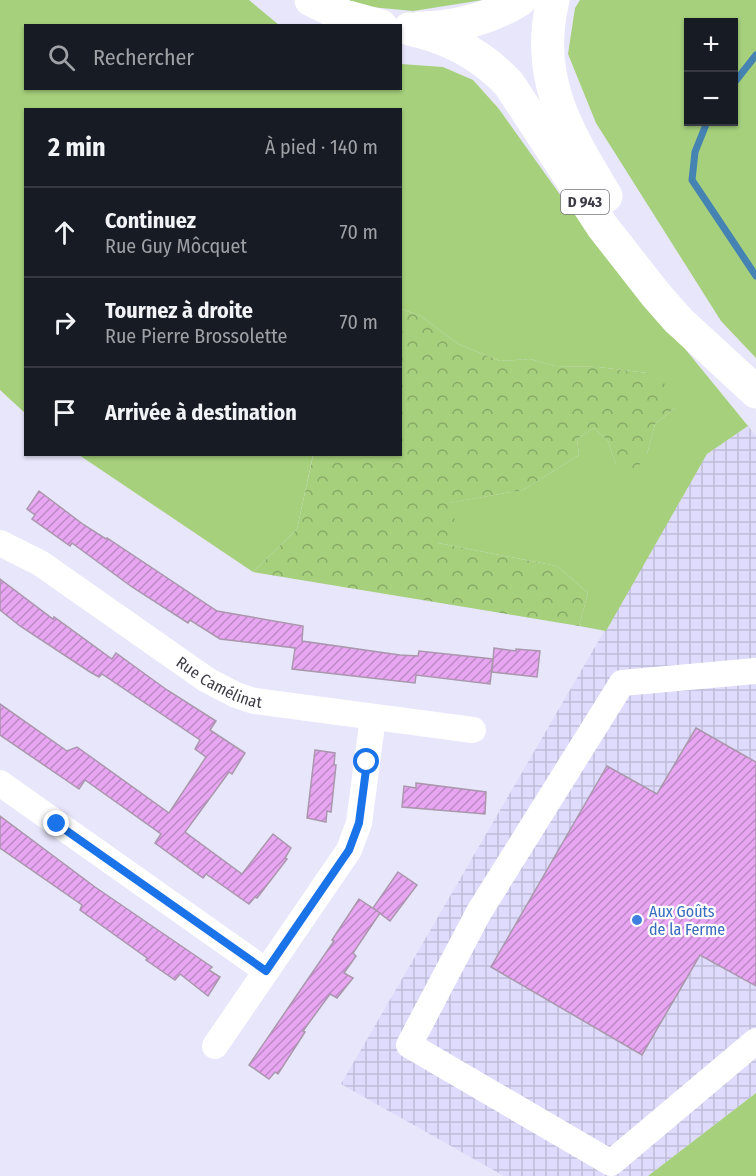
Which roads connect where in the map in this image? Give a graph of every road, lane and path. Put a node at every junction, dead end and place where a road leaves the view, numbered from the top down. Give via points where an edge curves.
1 (311, 0) edge
2 (520, 0) edge
3 (553, 0) edge
4 (383, 24) edge
5 (402, 27) edge
6 (402, 28) edge
7 (756, 391) edge
8 (0, 543) edge
9 (756, 671) edge
10 (373, 717) junction
11 (473, 730) dead end
12 (0, 783) edge
13 (266, 971) junction
14 (756, 1041) edge
15 (215, 1046) dead end

1 - 4 main road via 344,16
2 - 5 main road via 470,21 440,27
3 - 7 main road, D 943 via 546,39 548,67 557,103 578,147 609,201 666,281
6 - 7 main road, D 943 via 453,42 500,75 518,96 602,226 648,286 678,320
8 - 10 street, Rue Camélinat via 40,563 220,688 254,701
9 - 14 street via 622,683 479,912 409,1045 611,1163
10 - 11 street, Rue Camélinat
10 - 13 street via 356,835
12 - 13 street
13 - 15 street

